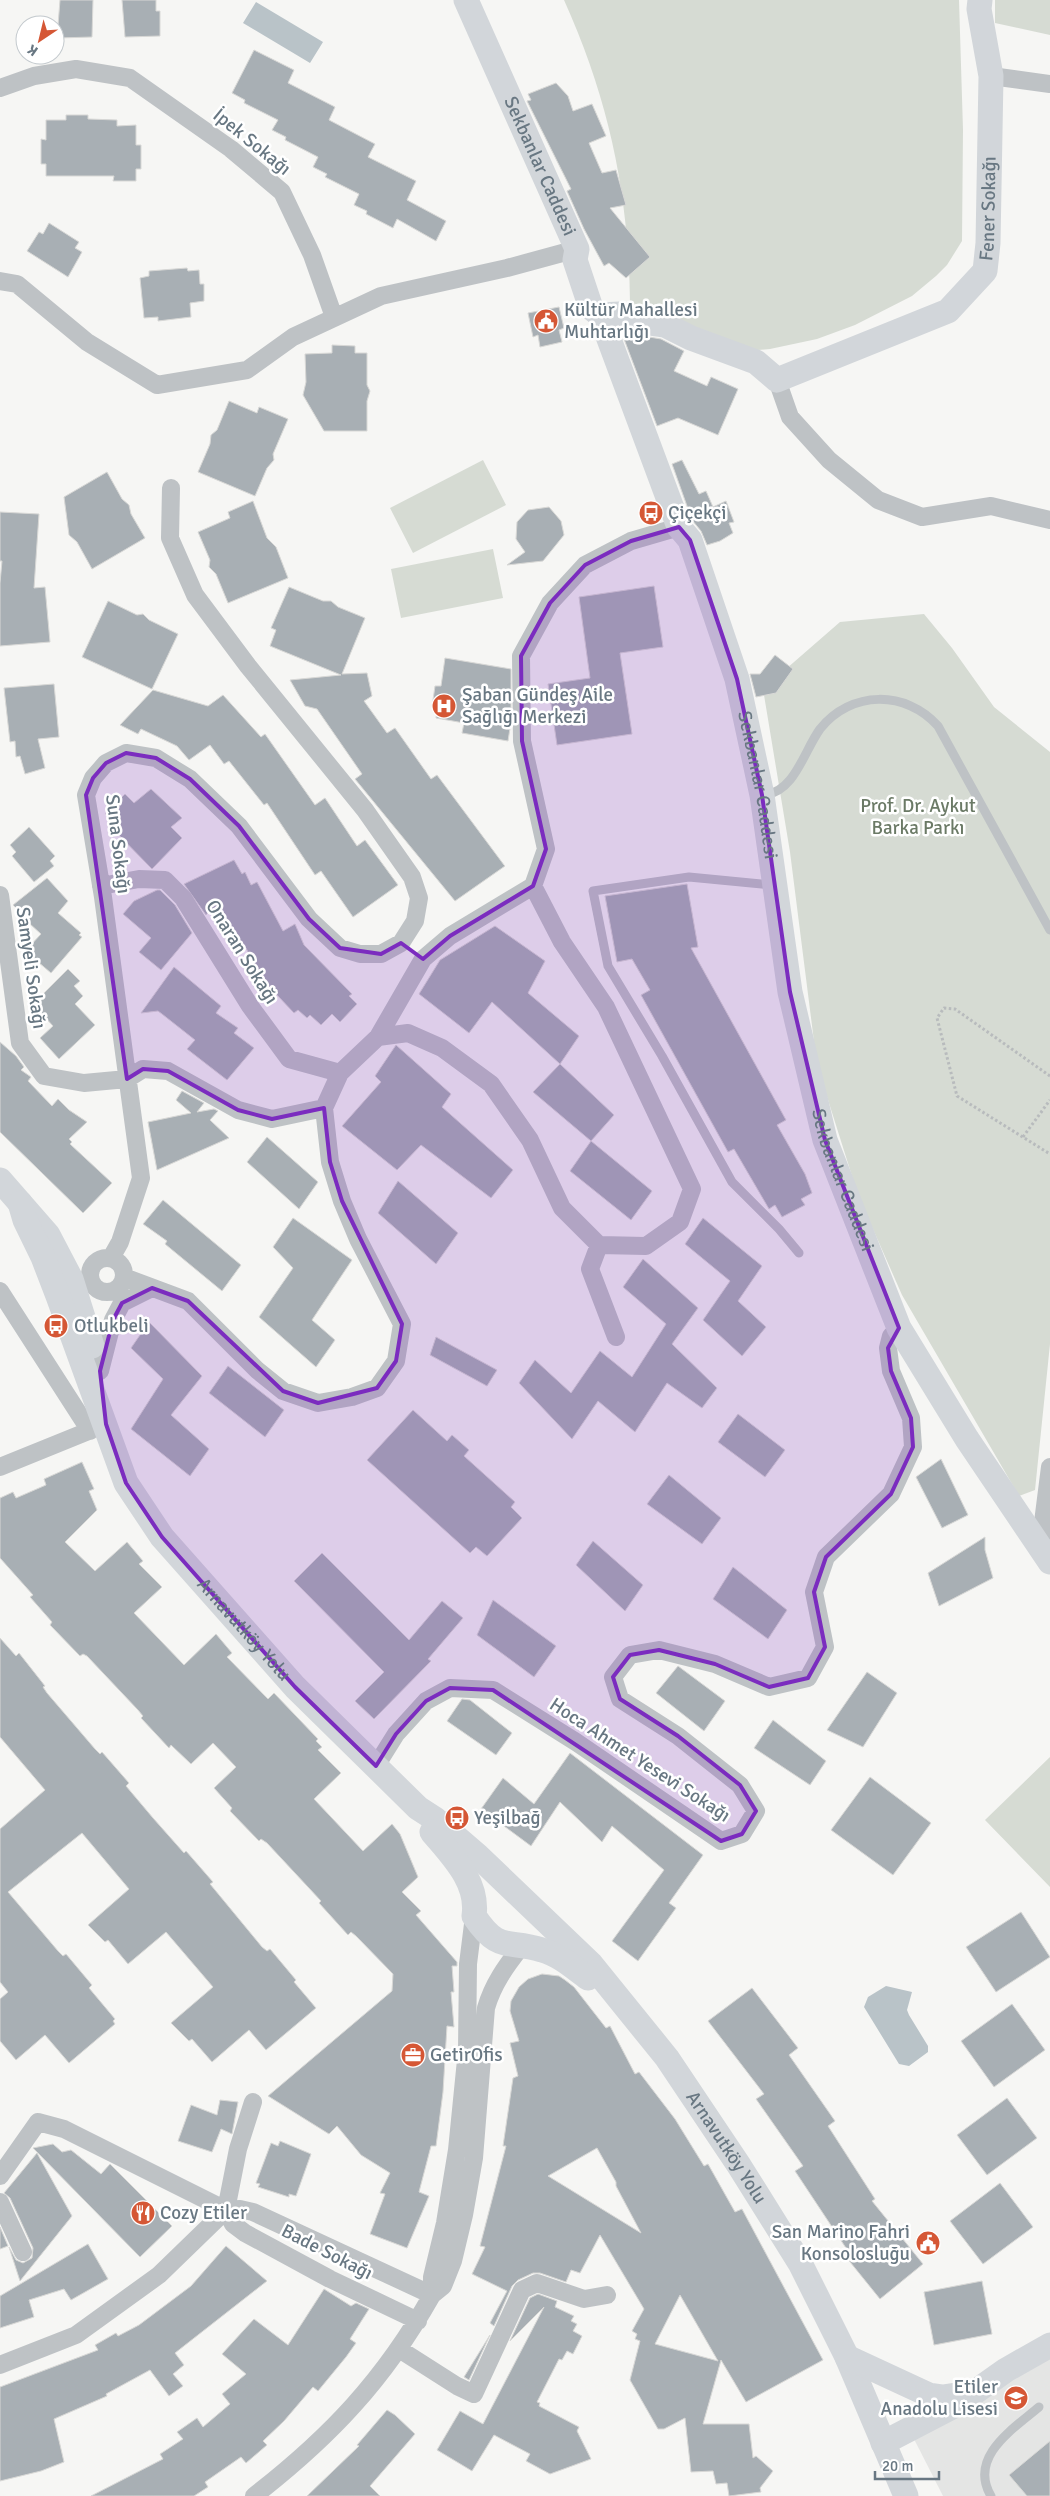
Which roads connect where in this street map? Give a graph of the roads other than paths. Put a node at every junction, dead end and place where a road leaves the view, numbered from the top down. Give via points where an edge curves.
1 (466, 0) edge
2 (980, 0) edge
3 (991, 76) junction
4 (1050, 84) edge
5 (0, 88) edge
6 (577, 249) junction
7 (0, 281) edge
8 (600, 315) junction
9 (334, 318) junction
10 (777, 380) junction
11 (171, 488) dead end
12 (1050, 520) edge
13 (679, 528) junction
14 (762, 795) junction
15 (775, 885) junction
16 (101, 886) junction
17 (534, 886) junction
18 (0, 895) edge
19 (1050, 930) edge
20 (401, 943) junction
21 (423, 959) junction
22 (378, 1037) junction
23 (340, 1073) junction
24 (127, 1079) junction
25 (324, 1108) junction
26 (0, 1180) edge
27 (599, 1245) junction
28 (799, 1253) dead end
29 (111, 1258) junction
30 (94, 1264) junction
31 (124, 1277) junction
32 (152, 1288) junction
33 (0, 1291) edge
34 (69, 1291) junction
35 (111, 1292) junction
36 (899, 1328) junction
37 (616, 1337) dead end
38 (100, 1371) junction
39 (98, 1427) junction
40 (0, 1467) edge
41 (1050, 1468) edge
42 (1045, 1554) edge
43 (376, 1766) junction
44 (418, 1808) junction
45 (512, 1886) junction
46 (475, 1908) junction
47 (535, 1909) junction
48 (521, 1947) junction
49 (619, 2000) junction
50 (253, 2102) dead end
51 (0, 2176) edge
52 (0, 2202) edge
53 (226, 2210) junction
54 (23, 2252) dead end
55 (607, 2295) dead end
56 (432, 2296) junction
57 (418, 2320) junction
58 (1050, 2345) edge
59 (399, 2349) junction
60 (846, 2358) junction
61 (0, 2365) edge
62 (971, 2393) junction
63 (1039, 2407) dead end
64 (882, 2443) junction
65 (254, 2496) edge
66 (906, 2496) edge
67 (992, 2496) edge

1 - 6 main road, Sekbanlar Caddesi
2 - 3 main road, Fener Sokağı
3 - 4 street
3 - 10 main road, Fener Sokağı via 985,271 948,311
5 - 9 street, İpek Sokağı via 34,76 76,69 130,78 230,149 282,192 312,256
6 - 8 main road, Sekbanlar Caddesi via 575,260 591,308
6 - 9 street via 381,296
7 - 9 street via 17,284 87,342 158,386 247,370 293,337
8 - 10 main road via 620,314 665,325 756,362
8 - 13 main road, Sekbanlar Caddesi
10 - 12 street via 790,418 829,460 878,500 922,517 991,506
11 - 20 street via 170,538 195,595 365,810 412,877 419,898 415,920
13 - 14 main road, Sekbanlar Caddesi via 690,540 738,679
13 - 17 street via 631,541 586,565 550,604 521,656 522,741 546,849
14 - 15 main road, Sekbanlar Caddesi
14 - 19 lane via 784,787 820,729 846,708 873,699 909,704 938,726
15 - 28 lane via 689,877 593,891 608,966 732,1182
15 - 36 main road, Sekbanlar Caddesi via 790,992 825,1140
16 - 20 street, Suna Sokağı via 86,795 93,778 106,763 126,753 156,758 190,779 239,826 310,919 340,948 360,954 381,954
16 - 23 street, Onaran Sokağı via 139,879 165,880 183,898 240,991 289,1059
16 - 24 street, Suna Sokağı
17 - 21 street via 450,936
17 - 27 street via 562,942 606,1007 692,1188 680,1222 646,1246
18 - 24 street, Samyeli Sokağı via 20,1043 44,1076 84,1083
20 - 21 street
21 - 22 street
22 - 23 street
22 - 27 street via 408,1033 442,1048 490,1084 530,1140 562,1208
23 - 25 street
24 - 25 street via 143,1070 168,1072 238,1110 272,1119
24 - 29 street, Suna Sokağı via 141,1178 120,1242
25 - 32 street via 330,1162 342,1201 402,1324 396,1361 377,1388 352,1397 318,1403 283,1391 257,1370 188,1301
26 - 34 main road via 20,1204 25,1220
27 - 37 street via 590,1269
29 - 30 street
29 - 31 street via 123,1267
30 - 34 street
30 - 35 street via 90,1276 95,1287
31 - 32 street
31 - 35 street via 120,1286
32 - 38 street via 122,1303 113,1320
33 - 39 street
34 - 35 street
34 - 38 main road
34 - 39 main road
36 - 42 main road, Sekbanlar Caddesi
36 - 43 street, Hoca Ahmet Yesevi Sokağı via 891,1336 888,1348 891,1371 911,1418 913,1447 891,1494 826,1557 814,1592 825,1648 808,1678 769,1687 715,1664 659,1650 630,1655 613,1677 620,1699 678,1736 740,1785 756,1810 742,1834 721,1841 493,1690 450,1688 426,1701 396,1734
38 - 39 main road
39 - 40 street
39 - 43 main road, Arnavutköy Yolu via 126,1483 162,1537 295,1687
41 - 42 street
43 - 44 main road, Arnavutköy Yolu
44 - 45 main road
44 - 46 main road via 424,1823 452,1854 468,1881
45 - 46 main road via 501,1885 491,1889
45 - 47 main road
46 - 48 main road via 486,1934
46 - 56 street via 468,1964 467,2050 457,2150 432,2277
47 - 48 main road via 536,1922
47 - 49 main road via 594,1966
48 - 49 main road via 543,1950 567,1962
48 - 56 street via 503,1969 486,2008 474,2158 464,2215 453,2261 443,2286
49 - 60 main road, Arnavutköy Yolu via 667,2058 740,2168 800,2263
50 - 53 street via 238,2149
51 - 53 street, Bade Sokağı via 38,2122 64,2129
52 - 54 street
53 - 56 street, Bade Sokağı via 253,2212
53 - 57 street, Bade Sokağı via 233,2224 245,2233
53 - 61 street via 158,2275 76,2335
55 - 59 street via 584,2299 537,2283 522,2290 474,2394
56 - 57 street
57 - 59 street
58 - 62 main road
59 - 65 street via 337,2425 299,2461
60 - 62 main road via 929,2395 943,2397
60 - 64 main road, Arnavutköy Yolu
62 - 64 main road via 938,2415
63 - 67 lane via 999,2442 986,2460 986,2486
64 - 66 main road, Arnavutköy Yolu

